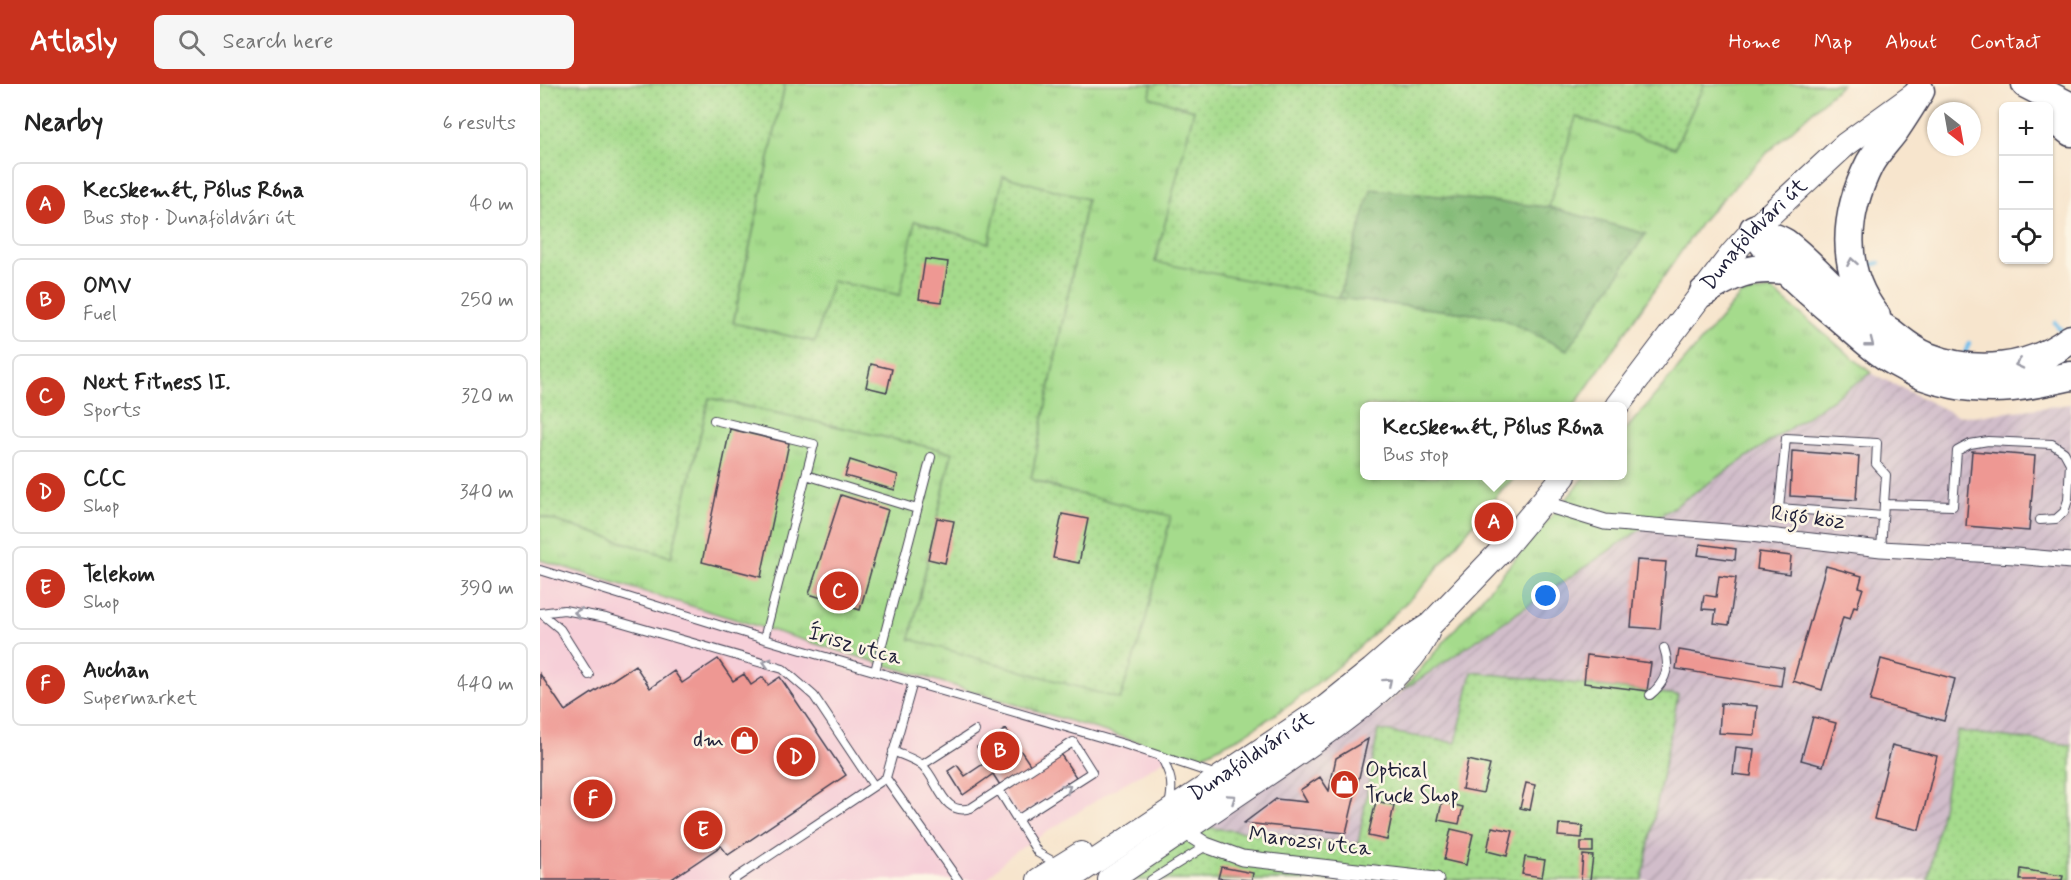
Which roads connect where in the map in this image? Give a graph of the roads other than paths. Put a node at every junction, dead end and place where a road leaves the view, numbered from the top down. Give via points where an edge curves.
1 (2006, 84) edge
2 (2026, 84) edge
3 (1926, 87) edge
4 (2032, 102) edge
5 (2071, 107) edge
6 (2053, 117) edge
7 (2071, 132) edge
8 (1754, 229) junction
9 (1784, 270) junction
10 (1704, 292) junction
11 (1889, 331) junction
12 (2071, 339) edge
13 (2071, 376) edge
14 (1620, 402) edge
15 (714, 420) dead end
16 (931, 456) dead end
17 (807, 475) junction
18 (1561, 480) edge
19 (1543, 503) junction
20 (1884, 504) junction
21 (917, 509) junction
22 (1884, 516) junction
23 (2040, 520) dead end
24 (1881, 549) junction
25 (2071, 561) edge
26 (540, 570) edge
27 (541, 614) edge
28 (1430, 625) junction
29 (764, 639) junction
30 (1664, 648) dead end
31 (875, 671) junction
32 (589, 675) dead end
33 (913, 681) junction
34 (1650, 695) dead end
35 (975, 730) dead end
36 (893, 751) junction
37 (1161, 756) junction
38 (922, 765) junction
39 (1221, 777) junction
40 (886, 778) junction
41 (874, 786) junction
42 (999, 790) junction
43 (1163, 815) junction
44 (1017, 820) junction
45 (1183, 830) junction
46 (1206, 845) junction
47 (1108, 852) junction
48 (1064, 873) edge
49 (733, 880) edge
50 (958, 880) edge
51 (1039, 880) edge
52 (1110, 880) edge
53 (1151, 880) edge
54 (1436, 880) edge

1 - 4 highway
2 - 5 highway
3 - 8 main road, Dunaföldvári út via 1845,145
11 -> 3 highway via 1868,305 1855,279 1849,225 1855,198 1871,161
6 - 7 highway
8 - 9 highway
8 - 10 main road, Dunaföldvári út
8 - 11 highway via 1784,242 1863,314
9 - 10 highway via 1763,267 1743,272
9 -> 13 highway via 1867,341 1920,375 1982,388 2013,387
10 - 14 main road, Dunaföldvári út
12 -> 11 highway via 2032,361 1978,368 1926,356
15 - 17 lane via 814,444
16 - 21 lane
17 - 21 lane
17 - 29 lane
18 - 19 main road, Dunaföldvári út
19 - 24 street, Rigó köz via 1605,522
19 - 28 main road, Dunaföldvári út
20 - 22 lane
20 - 22 lane via 1886,475 1876,464 1877,443 1786,438 1779,508
20 - 23 lane via 1953,506 1957,451 1970,444 2052,444 2064,452 2070,463 2068,500 2064,512 2056,519
21 - 31 lane
22 - 24 lane
24 - 25 street, Rigó köz
26 - 29 lane, Írisz utca
27 - 32 lane via 560,629
41 -> 27 lane via 814,696 777,666 606,618 564,610
28 - 39 main road, Dunaföldvári út via 1326,707
45 -> 28 main road, Dunaföldvári út via 1362,704 1422,646
29 - 31 lane, Írisz utca
30 - 34 lane via 1668,670 1660,688
31 - 33 lane, Írisz utca
33 - 36 lane
33 - 37 lane, Írisz utca
35 - 38 lane
36 - 38 lane
36 - 40 lane
37 - 39 lane, Írisz utca
37 - 43 lane via 1172,778 1172,791
38 - 42 lane via 955,809 971,808
39 - 43 main road, Dunaföldvári út
40 - 41 lane
40 - 50 lane
41 - 49 lane
42 - 44 lane
44 -> 42 lane via 1092,772 1073,742
43 - 47 main road, Dunaföldvári út
43 - 48 main road via 1122,828
44 - 48 lane via 1038,853
45 - 46 street, Marozsi utca
45 - 47 main road via 1169,830 1125,853
45 - 52 main road, Dunaföldvári út
46 - 53 lane
46 - 54 street, Marozsi utca via 1242,858
47 - 48 main road, Dunaföldvári út
48 - 51 main road

